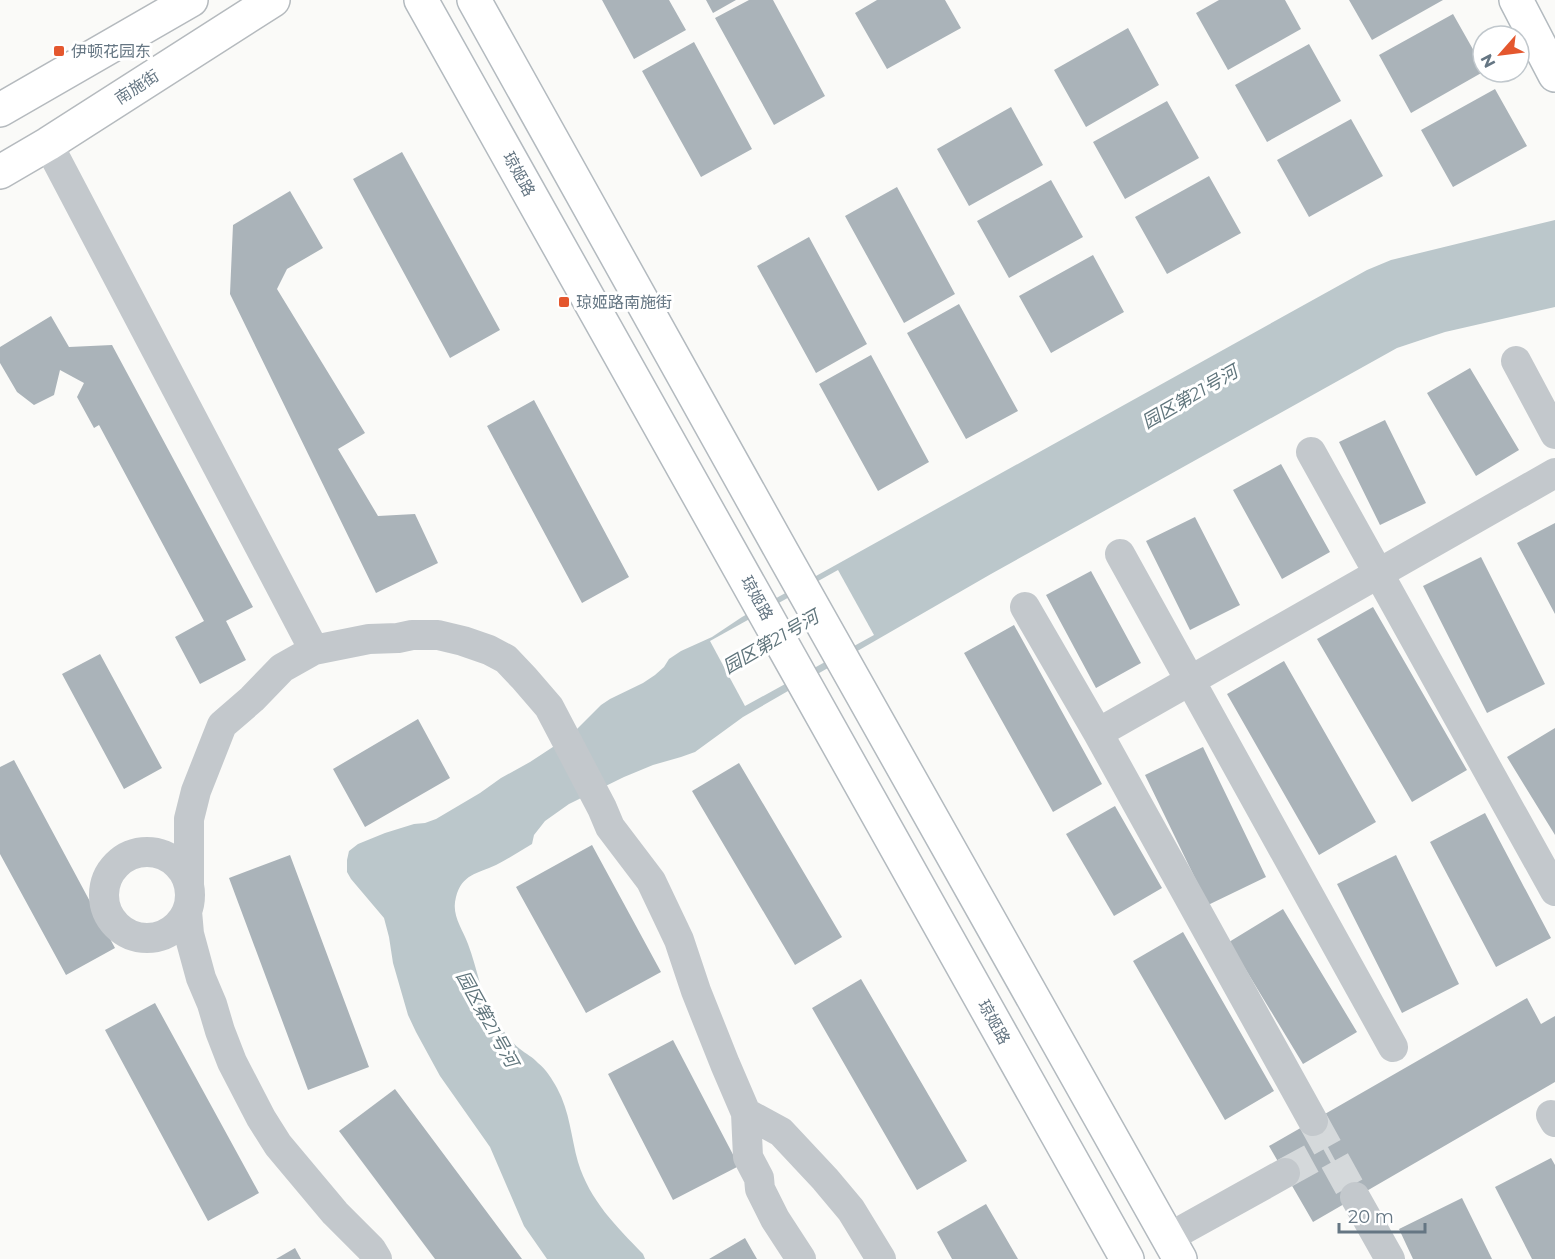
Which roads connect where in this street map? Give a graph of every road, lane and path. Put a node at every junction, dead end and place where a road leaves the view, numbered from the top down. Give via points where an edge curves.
1 (191, 0) edge
2 (273, 0) edge
3 (421, 0) edge
4 (474, 0) edge
5 (1516, 0) edge
6 (1555, 75) edge
7 (0, 110) edge
8 (48, 144) junction
9 (0, 172) edge
10 (1516, 361) dead end
11 (1555, 434) edge
12 (1311, 452) dead end
13 (1555, 473) edge
14 (1120, 554) dead end
15 (1378, 574) junction
16 (1025, 607) dead end
17 (314, 650) junction
18 (1190, 681) junction
19 (1098, 733) junction
20 (1555, 891) edge
21 (1393, 1047) dead end
22 (746, 1113) junction
23 (1313, 1121) tunnel mouth
24 (1285, 1173) tunnel mouth
25 (1355, 1197) tunnel mouth
26 (1174, 1249) edge
27 (377, 1259) edge
28 (801, 1259) edge
29 (881, 1259) edge
30 (1127, 1259) edge
31 (1390, 1259) edge

1 - 7 main road
2 - 8 main road, 南施街
3 - 30 main road, 琼姬路
4 - 26 main road
5 - 6 main road
8 - 9 main road, 南施街
8 - 17 street
10 - 11 street
12 - 15 street
13 - 15 street
14 - 18 street
15 - 18 street
15 - 20 street
16 - 19 street
17 - 22 street via 369,639 438,635 489,650 506,659 524,678 549,707 610,827 651,881 675,930
17 - 27 street via 282,668 222,725 189,819 189,934 232,1062 261,1118 278,1145
18 - 19 street
18 - 21 street
19 - 23 street
22 - 28 street via 748,1157 760,1189
22 - 29 street via 781,1132 825,1179 851,1210
24 - 26 street
25 - 31 street

